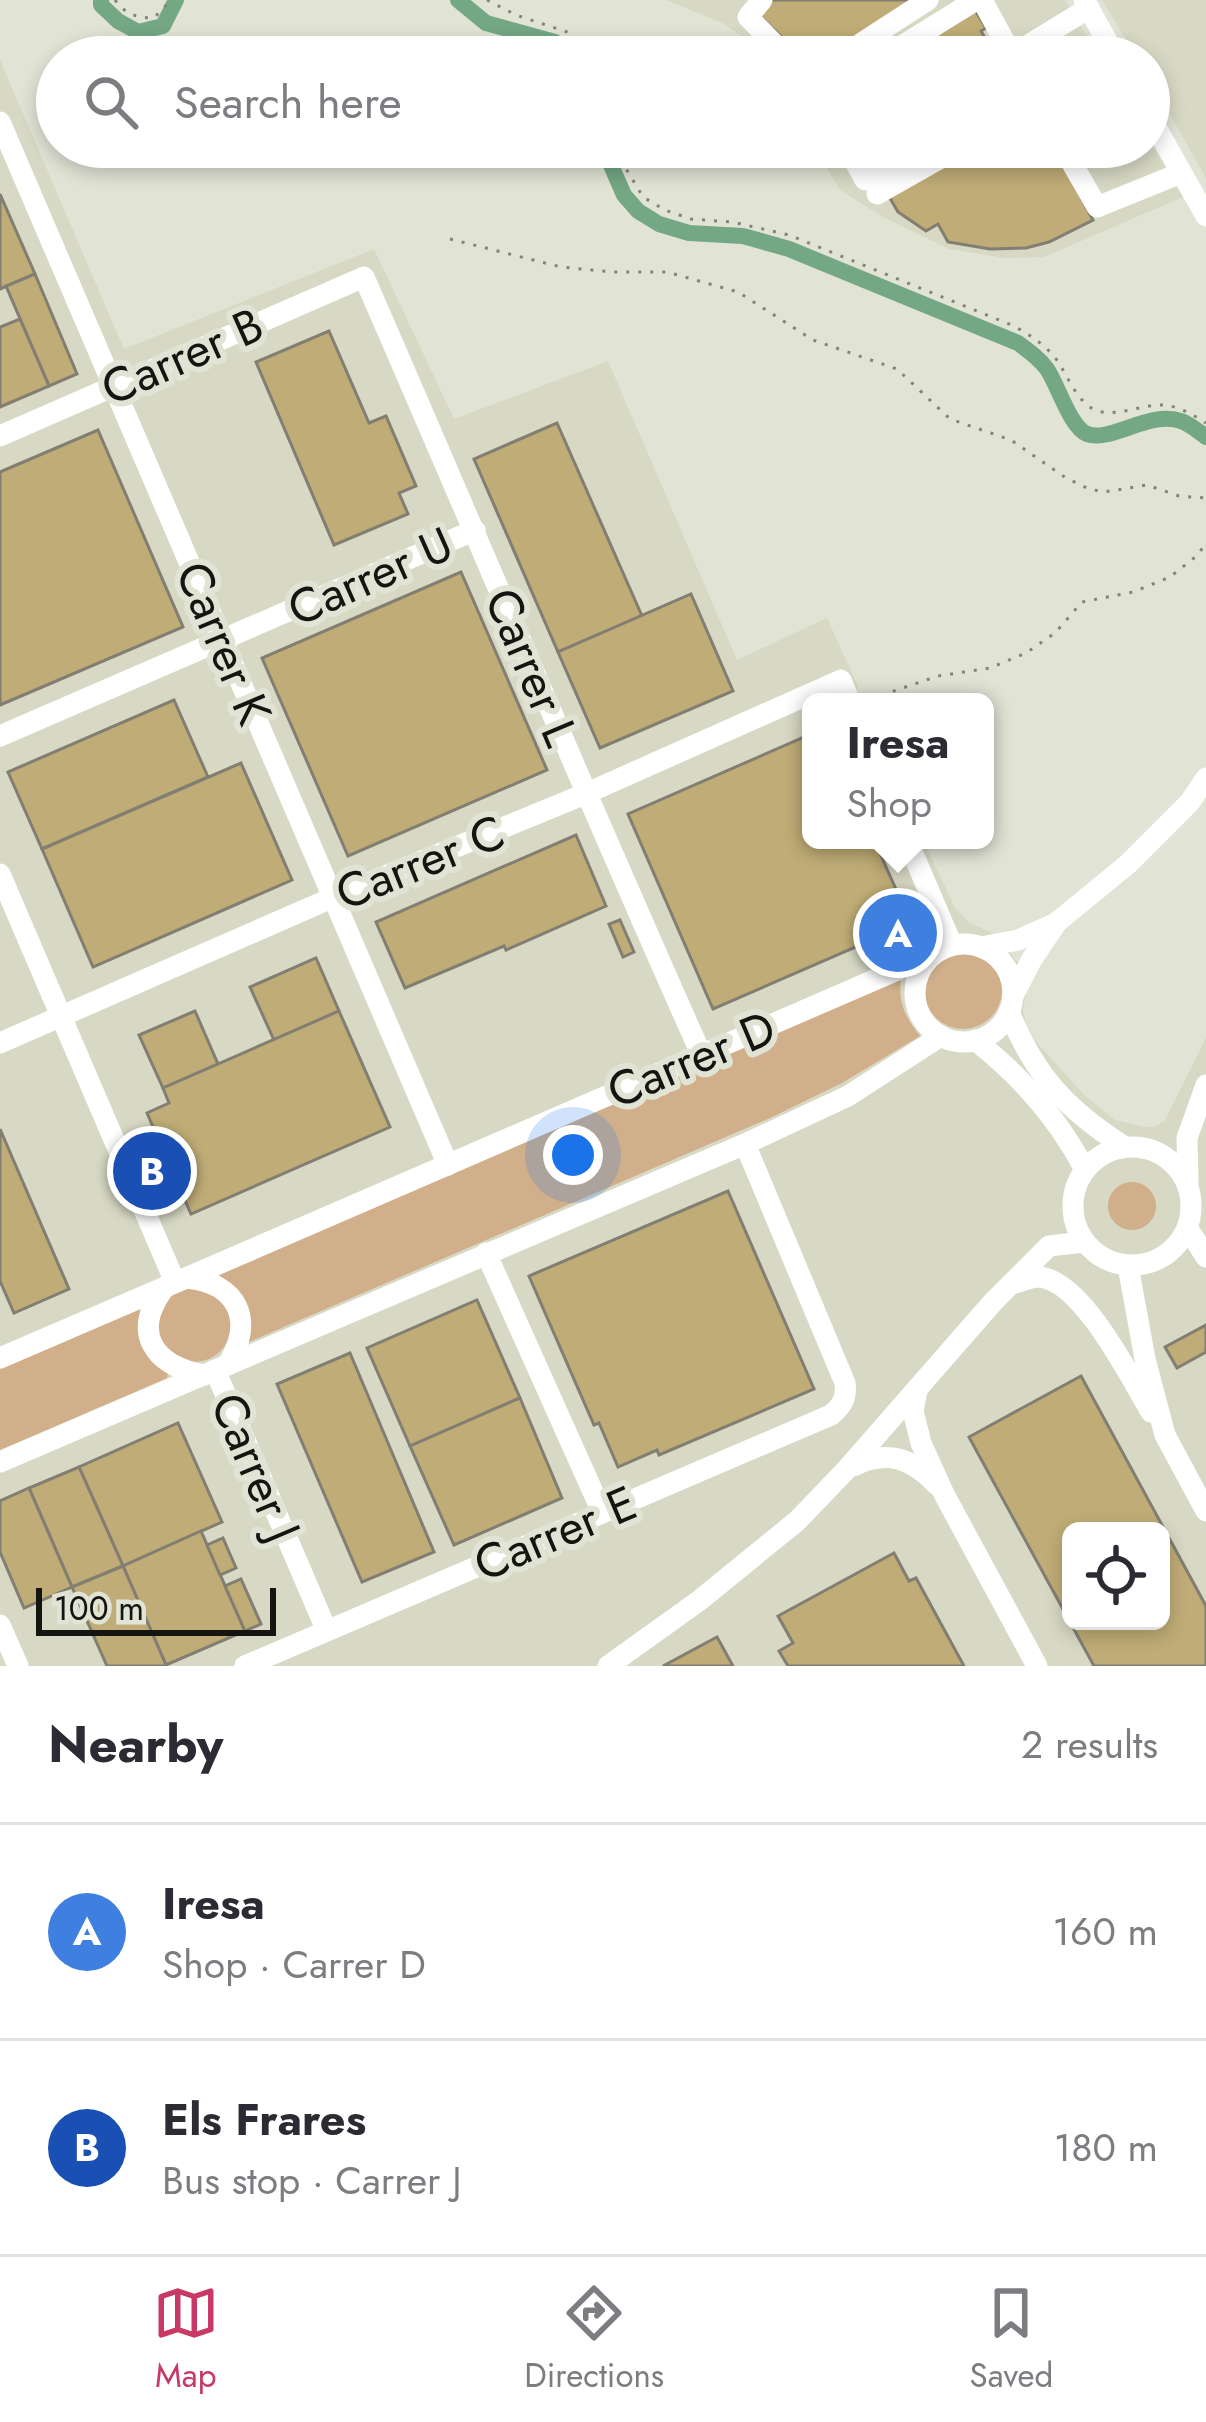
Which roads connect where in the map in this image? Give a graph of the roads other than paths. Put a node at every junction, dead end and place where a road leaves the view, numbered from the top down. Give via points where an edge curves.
1 (762, 0) edge
2 (928, 0) edge
3 (979, 0) edge
4 (1086, 4) edge
5 (767, 36) edge
6 (872, 36) edge
7 (919, 36) edge
8 (1001, 36) edge
9 (1041, 36) edge
10 (1104, 36) edge
11 (0, 122) edge
12 (1170, 152) edge
13 (858, 168) edge
14 (886, 168) edge
15 (923, 168) edge
16 (1075, 168) edge
17 (1181, 172) junction
18 (877, 194) dead end
19 (1206, 216) edge
20 (364, 277) joint
21 (114, 385) junction
22 (0, 436) edge
23 (475, 530) junction
24 (223, 640) junction
25 (812, 693) edge
26 (846, 693) edge
27 (802, 697) edge
28 (0, 736) edge
29 (1206, 778) edge
30 (585, 794) junction
31 (910, 849) edge
32 (0, 874) edge
33 (334, 897) junction
34 (1056, 923) junction
35 (980, 946) junction
36 (942, 950) junction
37 (1011, 1004) junction
38 (62, 1016) junction
39 (941, 1036) junction
40 (975, 1040) junction
41 (0, 1043) edge
42 (702, 1056) junction
43 (1203, 1091) edge
44 (746, 1144) junction
45 (1125, 1147) junction
46 (1149, 1149) junction
47 (448, 1165) junction
48 (1085, 1170) junction
49 (1188, 1185) junction
50 (1188, 1229) junction
51 (1084, 1241) junction
52 (486, 1253) junction
53 (1206, 1257) edge
54 (1129, 1266) junction
55 (175, 1282) junction
56 (1011, 1284) junction
57 (0, 1358) edge
58 (216, 1369) junction
59 (920, 1383) junction
60 (1165, 1435) junction
61 (0, 1462) edge
62 (847, 1469) junction
63 (944, 1493) junction
64 (1206, 1511) edge
65 (602, 1512) junction
66 (0, 1625) edge
67 (326, 1630) junction
68 (614, 1664) edge
69 (18, 1666) edge
70 (244, 1666) edge
71 (1037, 1666) edge

1 - 5 street via 748,17
2 - 6 street
3 - 7 street
3 - 8 street
4 - 9 street
4 - 10 street
11 - 21 street, Carrer K
12 - 17 street
13 - 14 street via 865,180
15 - 18 street
16 - 17 street via 1097,207
17 - 19 street
20 - 21 street, Carrer B
20 - 23 street, Carrer L
21 - 22 street, Carrer B
21 - 24 street, Carrer K
23 - 24 street, Carrer U
23 - 30 street, Carrer L
24 - 28 street, Carrer U
24 - 33 street, Carrer K
25 - 26 street, Carrer C via 841,680
27 - 30 street, Carrer C
29 - 34 street via 1128,865
30 - 33 street, Carrer C
30 - 42 street, Carrer L
31 - 36 street
32 - 38 street
33 - 38 street, Carrer C
33 - 47 street, Carrer K
34 - 35 street
34 - 37 street
35 - 36 street
35 - 37 street via 1005,966
36 - 39 street via 922,968 915,998
36 - 42 street, Carrer D
37 - 40 street via 1001,1025
37 - 45 street via 1025,1051 1056,1093
38 - 41 street, Carrer C
38 - 55 street
39 - 40 street
39 - 44 street, Carrer D via 848,1096
40 - 48 street via 1042,1103
42 - 47 street, Carrer D
43 - 46 street via 1175,1131
43 - 49 street via 1187,1138
44 - 52 street, Carrer D
44 - 65 street, Carrer E via 846,1395 831,1415
45 - 46 street
45 - 48 street
46 - 49 street
47 - 55 street, Carrer D
48 - 51 street via 1072,1205
49 - 50 street
50 - 53 street
50 - 54 street via 1164,1257
51 - 54 street
51 - 56 street via 1049,1246
52 - 58 street, Carrer D
52 - 65 street
54 - 60 street
55 - 57 street, Carrer D
55 - 58 street via 217,1284 238,1307 237,1350
55 - 58 street via 149,1314 152,1344 172,1367
56 - 59 street
56 - 60 street via 1040,1277 1066,1287
58 - 61 street, Carrer D
58 - 67 street, Carrer J
59 - 62 street
59 - 63 street via 913,1415
60 - 64 street
62 - 63 street via 899,1457
62 - 68 street via 797,1521
63 - 71 street
65 - 67 street, Carrer E
66 - 69 street
67 - 70 street, Carrer E

